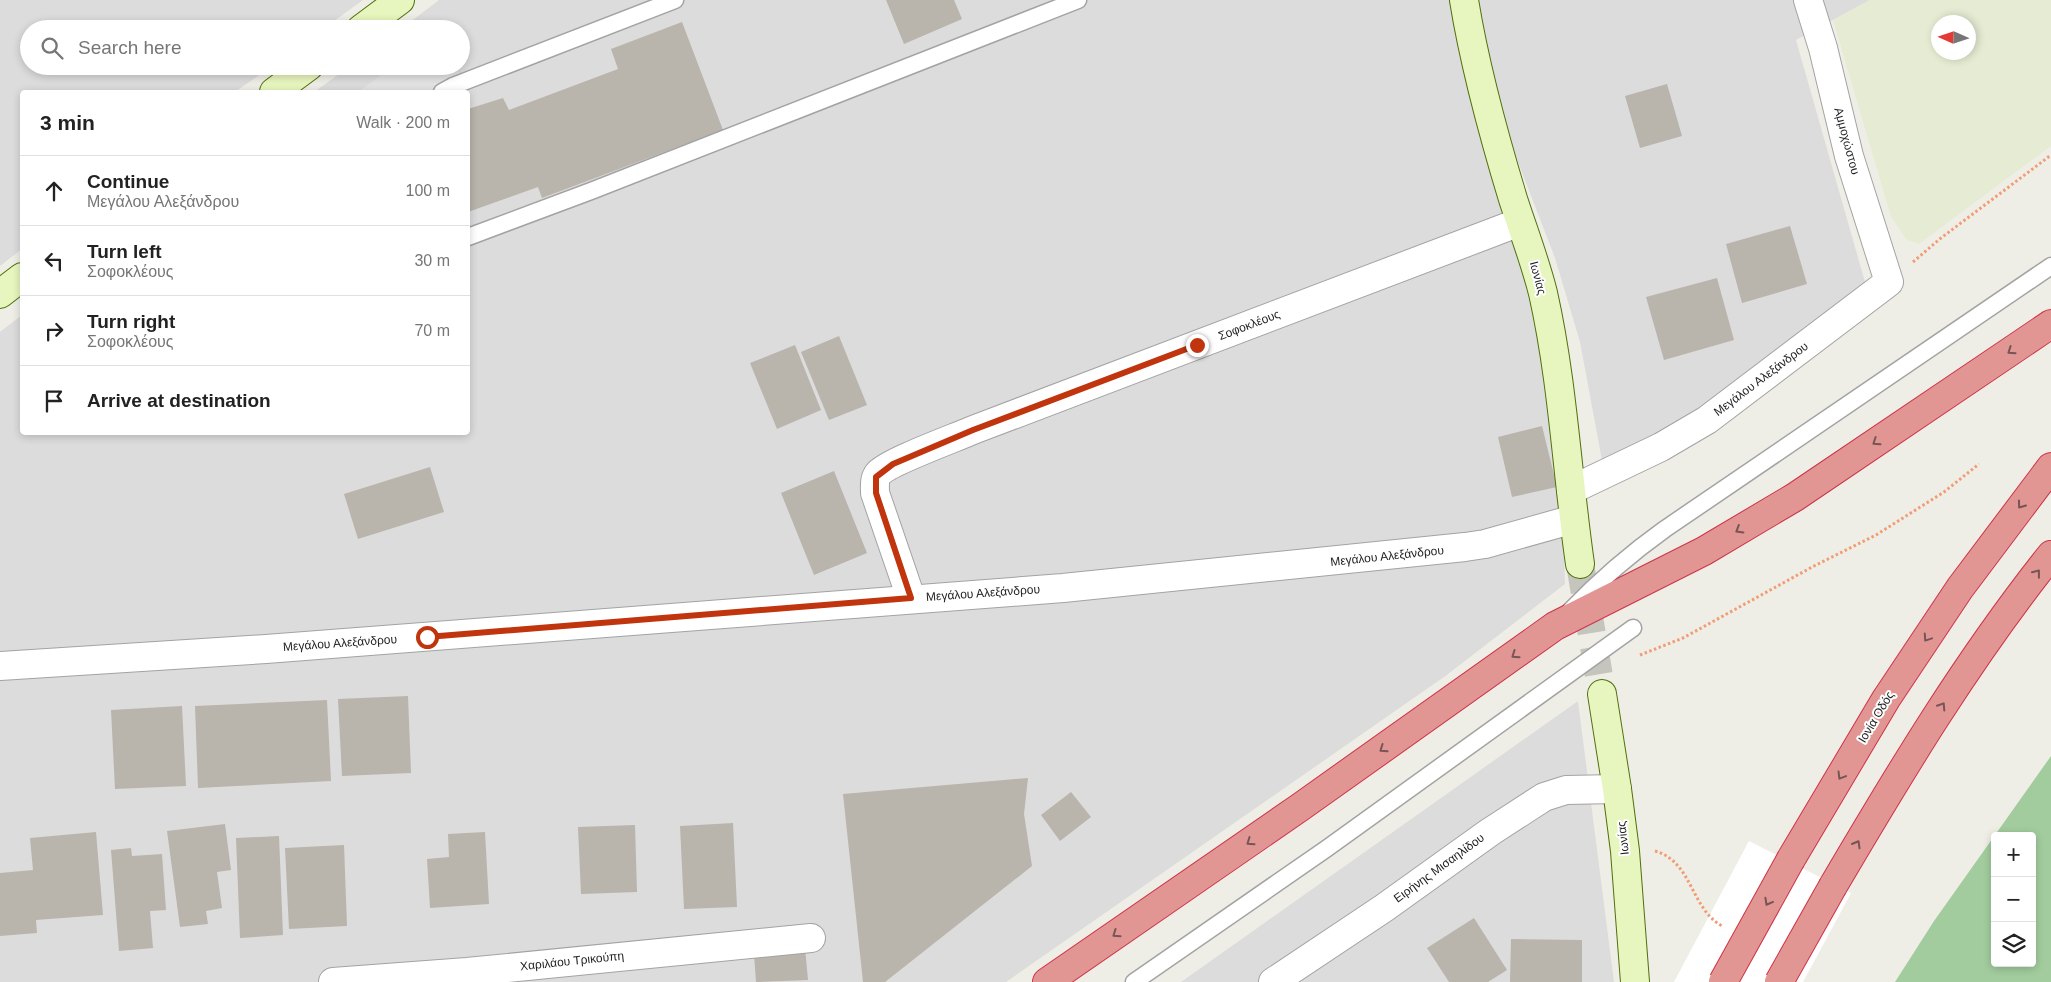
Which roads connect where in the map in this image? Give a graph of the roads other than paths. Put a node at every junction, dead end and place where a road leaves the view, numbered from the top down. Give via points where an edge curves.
1 (400, 0) edge
2 (675, 0) edge
3 (1078, 0) edge
4 (1464, 0) edge
5 (1808, 0) edge
6 (373, 20) edge
7 (297, 75) edge
8 (277, 90) edge
9 (446, 90) edge
10 (1520, 222) junction
11 (470, 236) edge
12 (2051, 266) edge
13 (20, 279) edge
14 (1889, 282) joint
15 (0, 294) edge
16 (2051, 324) edge
17 (2051, 467) edge
18 (1571, 490) junction
19 (1574, 519) junction
20 (2051, 555) edge
21 (1580, 564) tunnel mouth
22 (911, 598) junction
23 (1555, 626) junction
24 (1633, 628) dead end
25 (0, 666) edge
26 (1602, 694) tunnel mouth
27 (1617, 789) junction
28 (811, 938) dead end
29 (333, 982) edge
30 (1047, 982) edge
31 (1134, 982) edge
32 (1273, 982) edge
33 (1635, 982) edge
34 (1723, 982) edge
35 (1779, 982) edge

1 - 6 street
2 - 9 lane
3 - 11 lane
4 - 10 street, Ιωνίας via 1487,112
5 - 14 street, Αμμοχώστου via 1849,156
7 - 8 street
10 - 18 street, Ιωνίας via 1537,269 1548,319
10 - 22 street, Σοφοκλέους via 982,427 886,468 876,477 876,493
12 - 23 lane via 1627,557
13 - 15 street
14 - 18 street, Μεγάλου Αλεξάνδρου via 1707,420 1661,447
16 -> 23 highway via 1795,497 1704,551
17 -> 34 highway, Ιονία Οδός, bridge via 1960,588 1892,692
18 - 19 street, Ιωνίας
19 - 21 street, Ιωνίας
19 - 22 street, Μεγάλου Αλεξάνδρου via 1484,544 1428,552 1126,582
35 -> 20 highway, bridge via 1900,770 1965,670
22 - 25 street, Μεγάλου Αλεξάνδρου via 266,649
23 -> 30 highway via 1300,808
24 - 31 lane via 1326,849
26 - 27 street, Ιωνίας
27 - 32 street, Ειρήνης Μισαηλίδου via 1566,790 1544,797
27 - 33 street, Ιωνίας
28 - 29 street, Χαριλάου Τρικούπη

